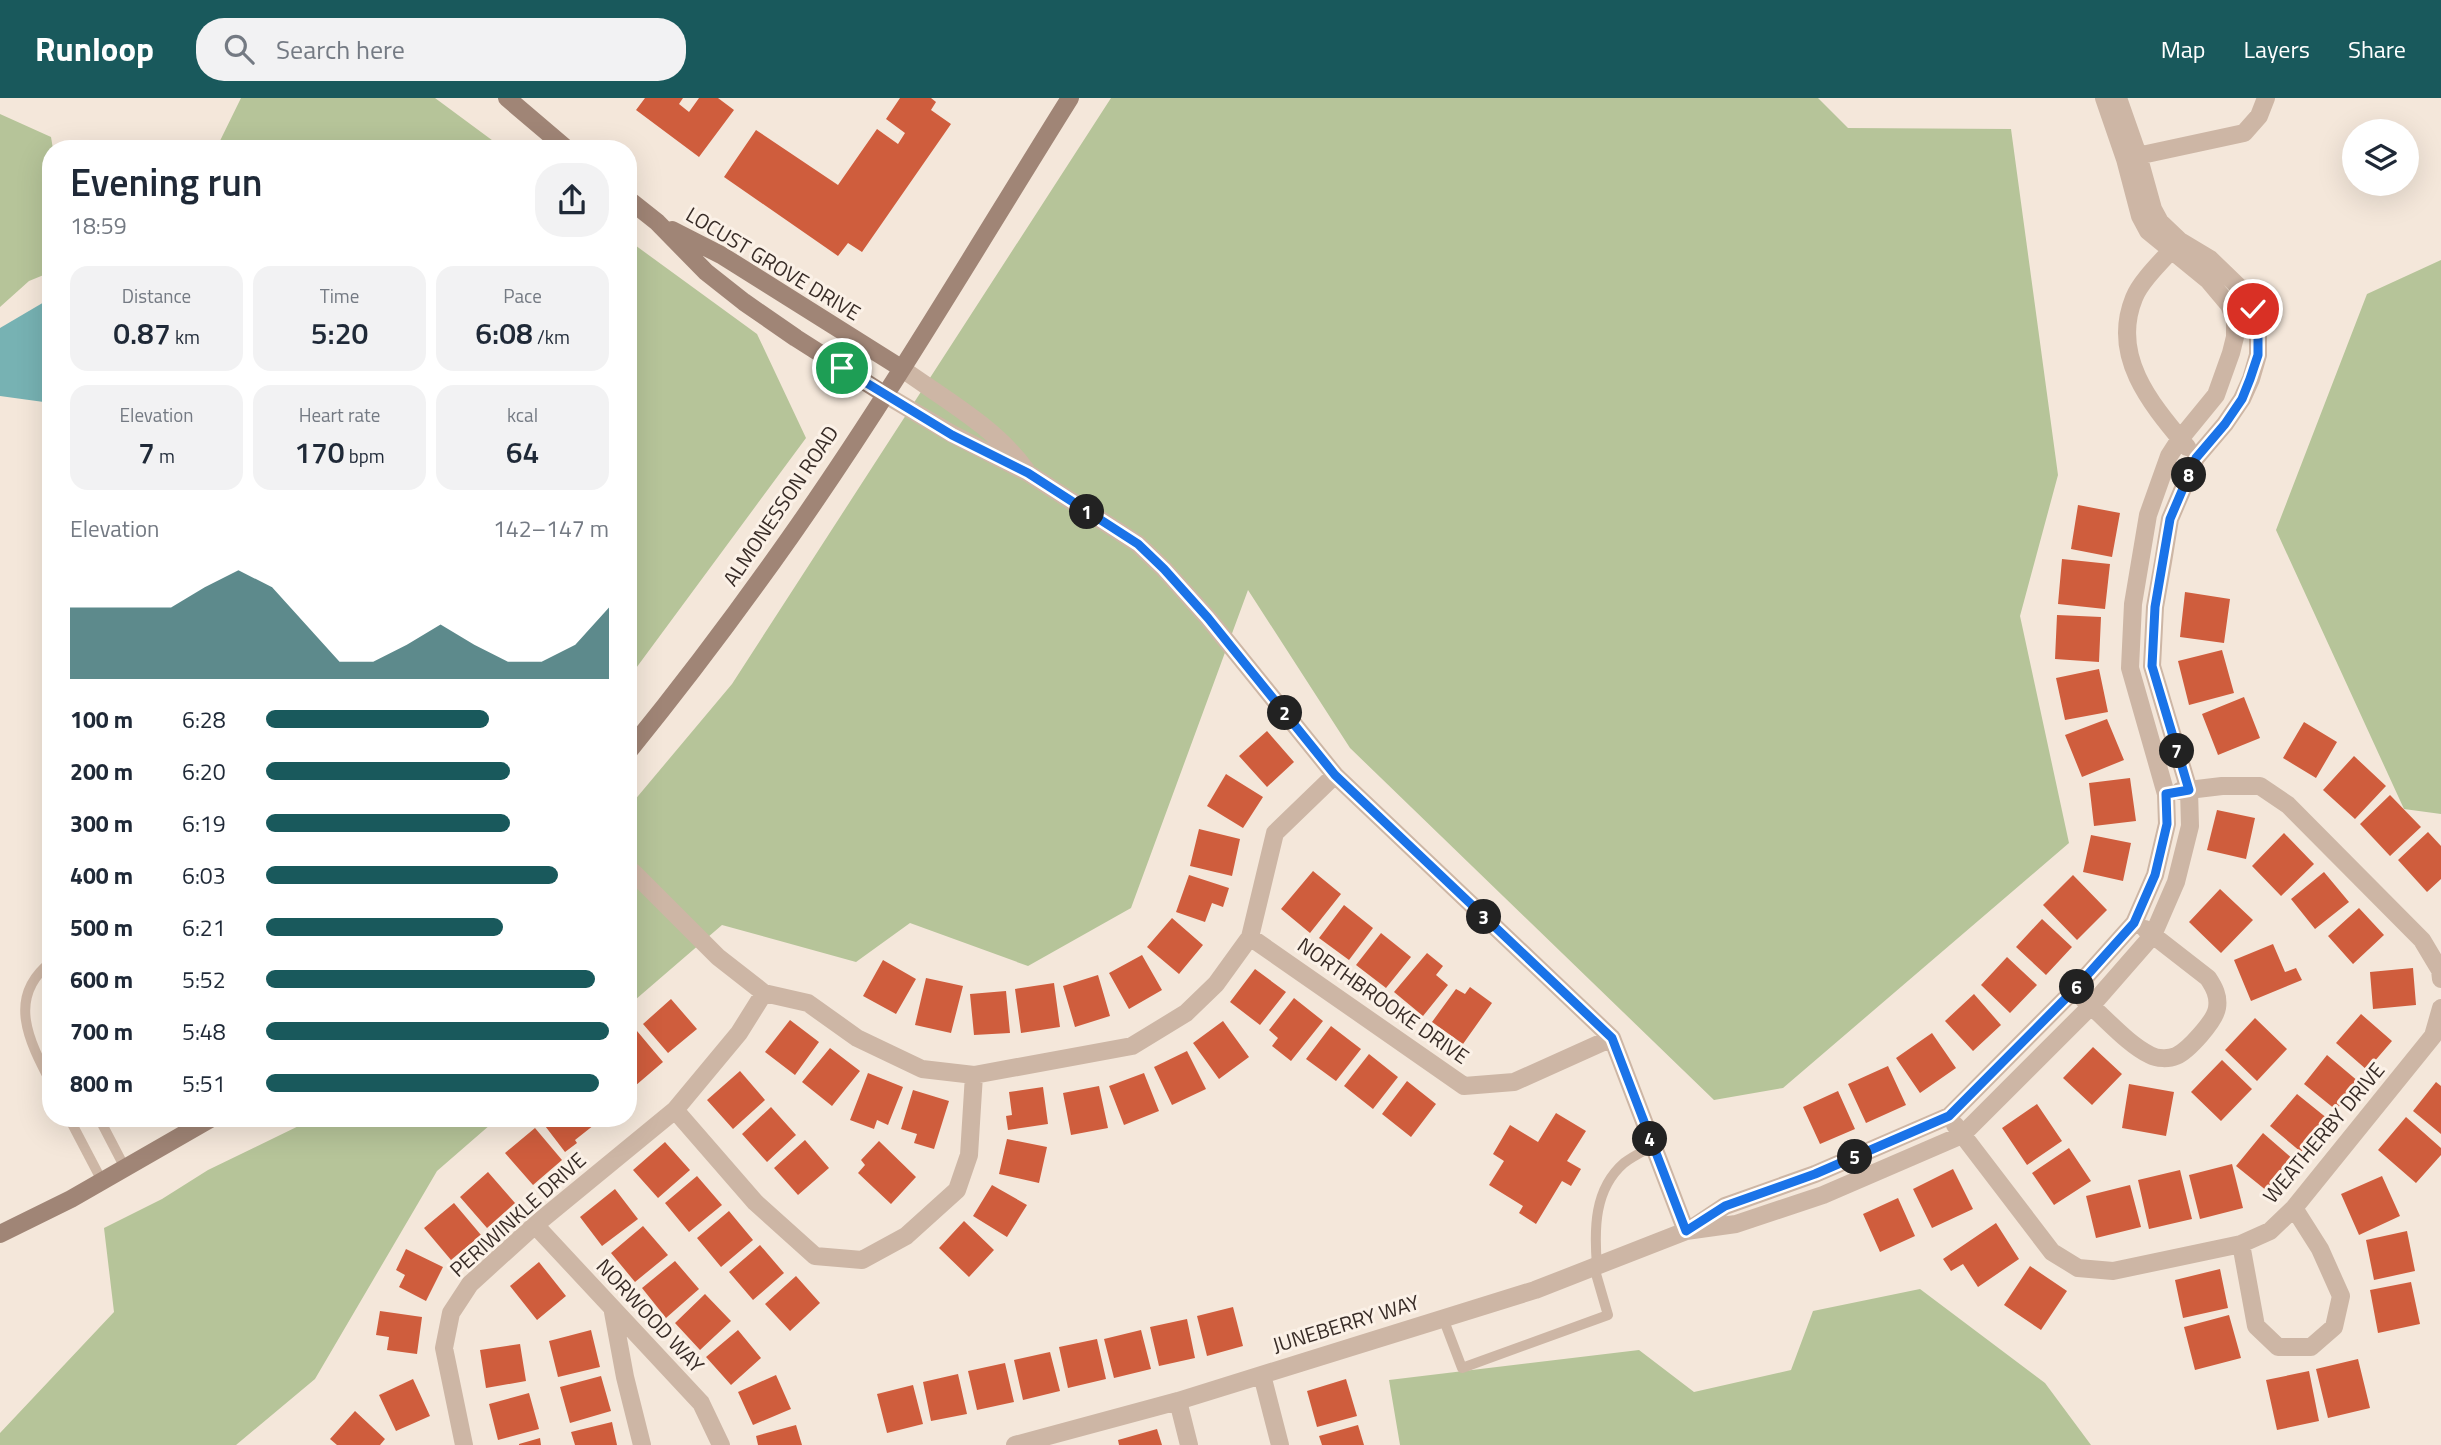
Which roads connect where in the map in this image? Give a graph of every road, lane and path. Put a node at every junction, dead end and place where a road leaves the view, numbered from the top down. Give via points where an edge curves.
1 (1070, 98) edge
2 (2104, 98) edge
3 (2118, 98) edge
4 (2266, 98) edge
5 (514, 100) edge
6 (557, 140) edge
7 (2132, 157) junction
8 (637, 206) edge
9 (657, 222) junction
10 (2176, 246) junction
11 (901, 368) junction
12 (884, 394) junction
13 (2180, 439) junction
14 (2196, 458) junction
15 (1028, 473) junction
16 (2141, 557) junction
17 (2162, 562) junction
18 (2152, 666) junction
19 (2130, 668) junction
20 (637, 741) edge
21 (1335, 775) junction
22 (2189, 790) junction
23 (2166, 794) junction
24 (637, 874) edge
25 (2134, 923) junction
26 (2153, 935) junction
27 (1250, 937) junction
28 (42, 971) edge
29 (2441, 979) edge
30 (2073, 991) junction
31 (764, 993) junction
32 (2091, 1006) junction
33 (2441, 1008) edge
34 (1612, 1038) junction
35 (42, 1066) edge
36 (974, 1075) junction
37 (675, 1110) junction
38 (1949, 1116) junction
39 (74, 1127) edge
40 (104, 1127) edge
41 (196, 1127) edge
42 (1962, 1135) junction
43 (1653, 1146) junction
44 (125, 1168) junction
45 (1815, 1174) junction
46 (102, 1181) junction
47 (1823, 1195) junction
48 (2294, 1208) junction
49 (535, 1225) junction
50 (1686, 1231) junction
51 (0, 1234) edge
52 (2241, 1244) junction
53 (1596, 1266) junction
54 (613, 1311) junction
55 (1443, 1318) junction
56 (1262, 1375) junction
57 (1178, 1401) junction
58 (461, 1444) edge
59 (642, 1445) edge
60 (721, 1445) edge
61 (1015, 1445) edge
62 (1189, 1445) edge
63 (1280, 1445) edge

1 - 11 main road, ALMONESSON ROAD
2 - 7 street, JUNEBERRY WAY
3 - 7 street, JUNEBERRY WAY
4 - 7 street via 2259,116 2244,133
5 - 6 main road
7 - 10 street, JUNEBERRY WAY via 2153,209
8 - 9 main road, LOCUST GROVE DRIVE
9 - 11 main road, LOCUST GROVE DRIVE via 721,256
9 - 12 main road, LOCUST GROVE DRIVE via 744,302
10 - 13 street via 2134,297 2127,328 2131,367 2152,405
10 - 13 street, JUNEBERRY WAY via 2229,305 2235,320 2231,353 2216,395
10 - 14 street, JUNEBERRY WAY via 2210,259 2239,287 2253,309 2258,332 2258,355 2242,399
11 - 12 main road, ALMONESSON ROAD
11 - 15 street via 1013,452
12 - 15 street
12 - 20 main road, ALMONESSON ROAD via 792,535
13 - 14 street
13 - 16 street, JUNEBERRY WAY via 2169,456 2148,516
14 - 17 street, JUNEBERRY WAY via 2170,519
15 - 21 street via 1138,544 1164,569
16 - 17 street
16 - 19 street, JUNEBERRY WAY
17 - 18 street, JUNEBERRY WAY
18 - 19 street
18 - 22 street, JUNEBERRY WAY
19 - 23 street, JUNEBERRY WAY
21 - 27 street via 1275,833
21 - 34 street
22 - 23 street
22 - 26 street, JUNEBERRY WAY via 2189,826 2179,871
22 - 29 street via 2260,786 2288,805 2422,940
23 - 25 street, JUNEBERRY WAY via 2167,824 2158,862
24 - 31 street via 718,957
25 - 26 street
25 - 30 street, JUNEBERRY WAY
26 - 32 street, JUNEBERRY WAY
26 - 32 street via 2214,987 2217,1010 2208,1026 2174,1057 2151,1056
27 - 34 street, NORTHBROOKE DRIVE via 1464,1086 1514,1082
27 - 36 street via 1216,984 1185,1013 1132,1046
28 - 35 lane via 29,984 25,997 35,1053
30 - 32 street
30 - 38 street, JUNEBERRY WAY
31 - 36 street via 808,1003 857,1038 922,1069
31 - 37 street, PERIWINKLE DRIVE via 739,1033
32 - 42 street, JUNEBERRY WAY
33 - 48 street, WEATHERBY DRIVE via 2433,1036
34 - 43 street
36 - 37 street via 969,1155 957,1190 906,1236 862,1260 815,1256 755,1202
37 - 49 street, PERIWINKLE DRIVE
38 - 42 street, WEATHERBY DRIVE
38 - 45 street, JUNEBERRY WAY
39 - 46 lane
40 - 44 lane
41 - 44 main road
42 - 47 street, JUNEBERRY WAY
42 - 52 street, WEATHERBY DRIVE via 2052,1252 2078,1268 2113,1271
43 - 50 street
43 - 53 lane via 1626,1161 1612,1176 1596,1214
44 - 46 main road
45 - 47 street
45 - 50 street, JUNEBERRY WAY via 1725,1206
46 - 51 main road
47 - 50 street, JUNEBERRY WAY via 1736,1224
48 - 52 street, WEATHERBY DRIVE via 2270,1231
48 - 52 street via 2320,1249 2341,1296 2334,1327 2311,1347 2278,1347 2256,1326
49 - 54 street, NORWOOD WAY
49 - 58 street, PERIWINKLE DRIVE via 470,1284 451,1313 444,1348
50 - 53 street, JUNEBERRY WAY
53 - 55 street, JUNEBERRY WAY
53 - 55 lane via 1608,1315 1462,1368
54 - 59 street
54 - 60 street, NORWOOD WAY via 701,1403
55 - 56 street, JUNEBERRY WAY
56 - 57 street, JUNEBERRY WAY
56 - 63 street
57 - 61 street, JUNEBERRY WAY
57 - 62 street

